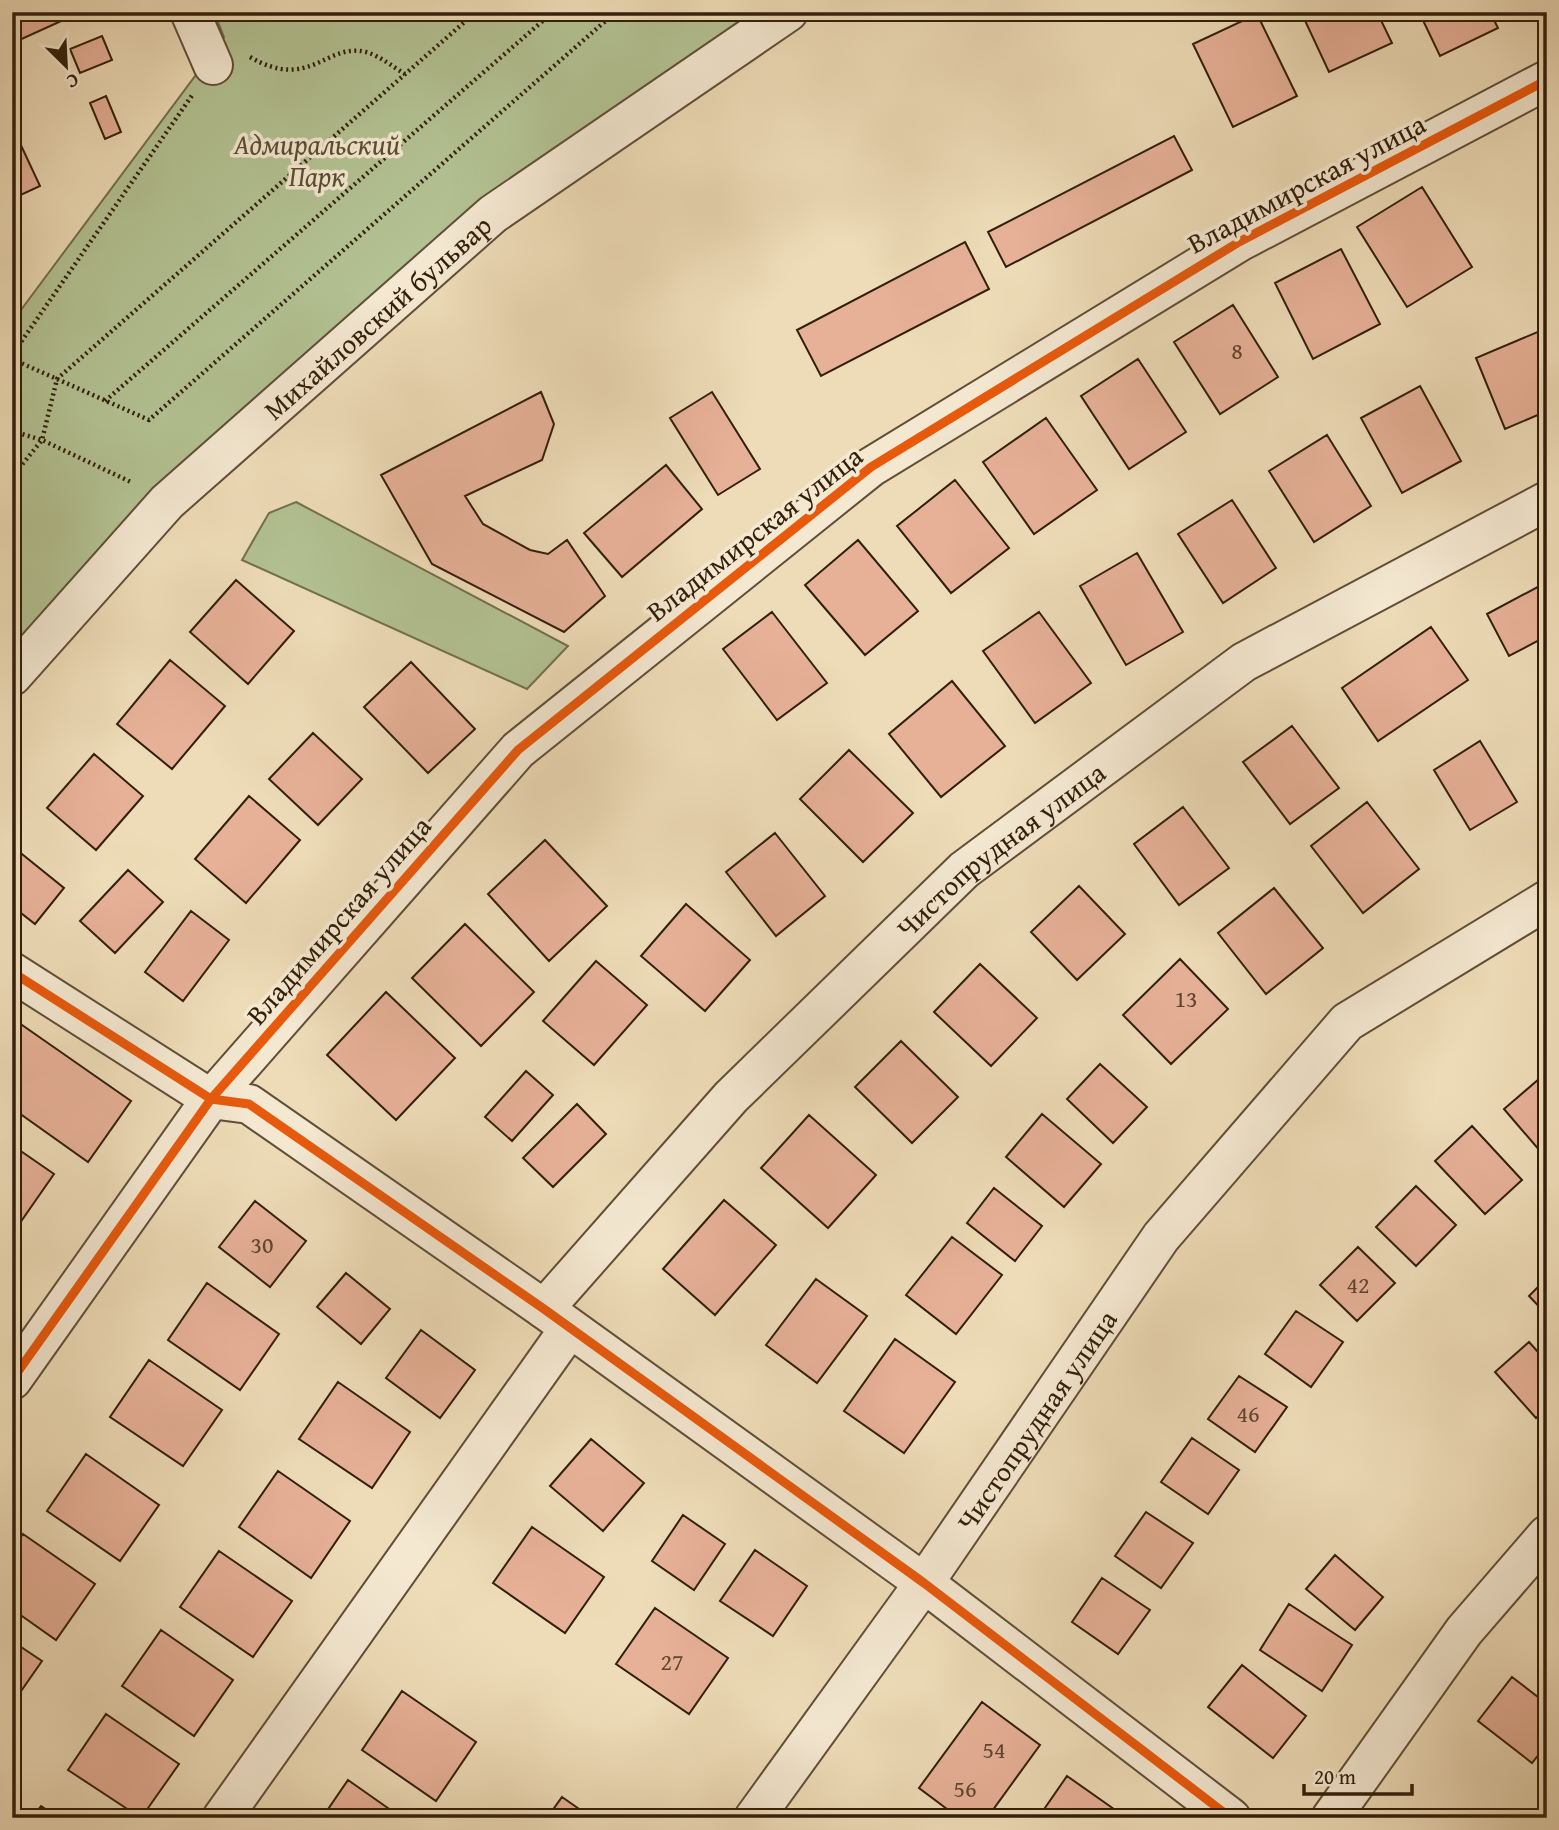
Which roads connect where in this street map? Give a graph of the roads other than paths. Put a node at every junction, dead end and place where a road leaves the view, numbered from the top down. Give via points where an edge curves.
1 (190, 12) edge
2 (788, 12) edge
3 (230, 60) road end
4 (1547, 80) edge
5 (1547, 501) edge
6 (12, 676) edge
7 (1547, 900) edge
8 (12, 972) edge
9 (211, 1100) junction
10 (556, 1319) junction
11 (12, 1380) edge
12 (1547, 1535) edge
13 (924, 1583) junction
14 (222, 1818) edge
15 (754, 1818) edge
16 (1231, 1818) edge
17 (1331, 1818) edge

1 - 3 street
2 - 6 street, Михайловский бульвар via 493,214 167,502
4 - 9 street, Владимирская улица via 1239,242 871,467 518,750
5 - 10 street, Чистопрудная улица via 1244,662 964,870 731,1097
7 - 13 street, Чистопрудная улица via 1347,1022 1161,1237
8 - 9 street
9 - 10 street via 249,1104
9 - 11 street, Владимирская улица
10 - 13 street
10 - 14 street, Чистопрудная улица
12 - 17 street via 1464,1631
13 - 15 street, Чистопрудная улица
13 - 16 street

